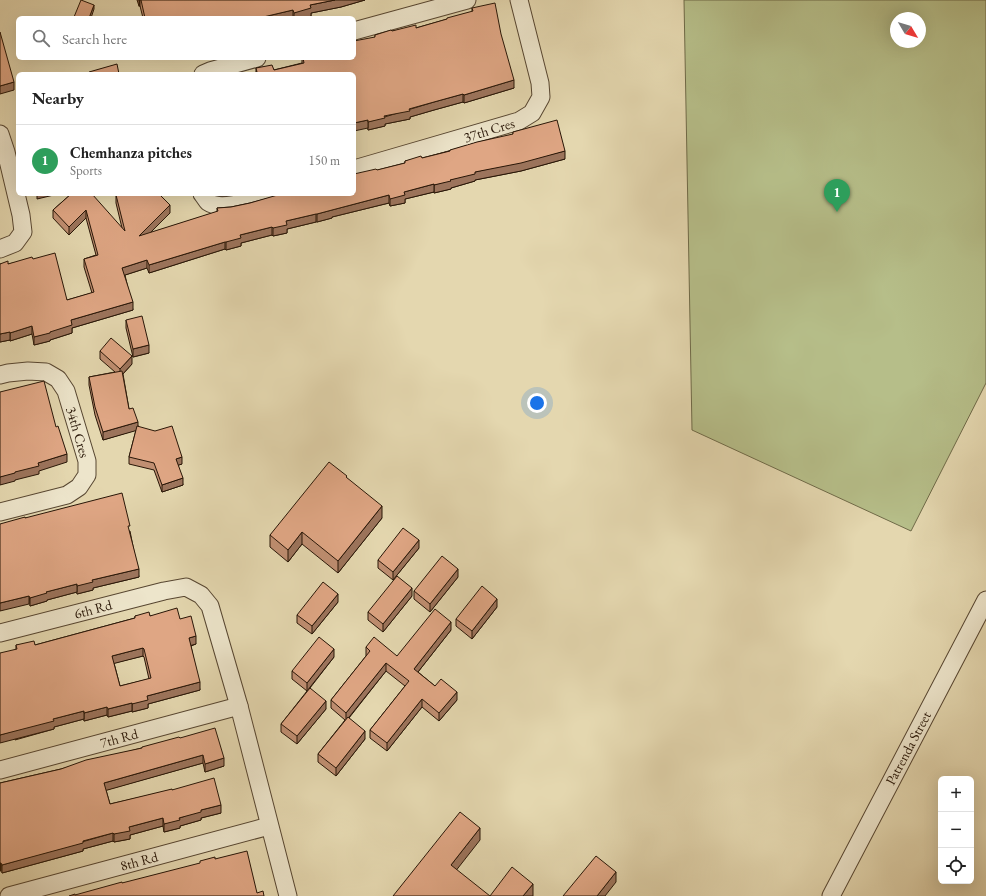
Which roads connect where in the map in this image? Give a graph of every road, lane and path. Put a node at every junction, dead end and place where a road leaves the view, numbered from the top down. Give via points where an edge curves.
1 (467, 0) edge
2 (519, 0) edge
3 (356, 30) edge
4 (250, 60) edge
5 (208, 72) edge
6 (0, 134) edge
7 (356, 168) edge
8 (16, 192) edge
9 (17, 196) edge
10 (203, 196) edge
11 (263, 196) edge
12 (0, 249) edge
13 (0, 375) edge
14 (0, 512) edge
15 (986, 600) edge
16 (0, 633) edge
17 (239, 706) junction
18 (0, 770) edge
19 (269, 826) junction
20 (9, 896) edge
21 (288, 896) edge
22 (831, 896) edge

1 - 3 street
2 - 7 street, 37th Cres via 540,83 541,97 532,113 519,121
4 - 5 street
6 - 8 street
9 - 12 street via 23,232 15,243
10 - 11 street via 207,202 221,206
13 - 14 street, 34th Cres via 28,371 46,372 58,379 66,391 87,461 86,475 79,487 67,496
15 - 22 street, Patrenda Street
16 - 17 street, 6th Rd via 186,587 201,595 210,606
17 - 18 street, 7th Rd
17 - 19 street
19 - 20 street, 8th Rd
19 - 21 street

